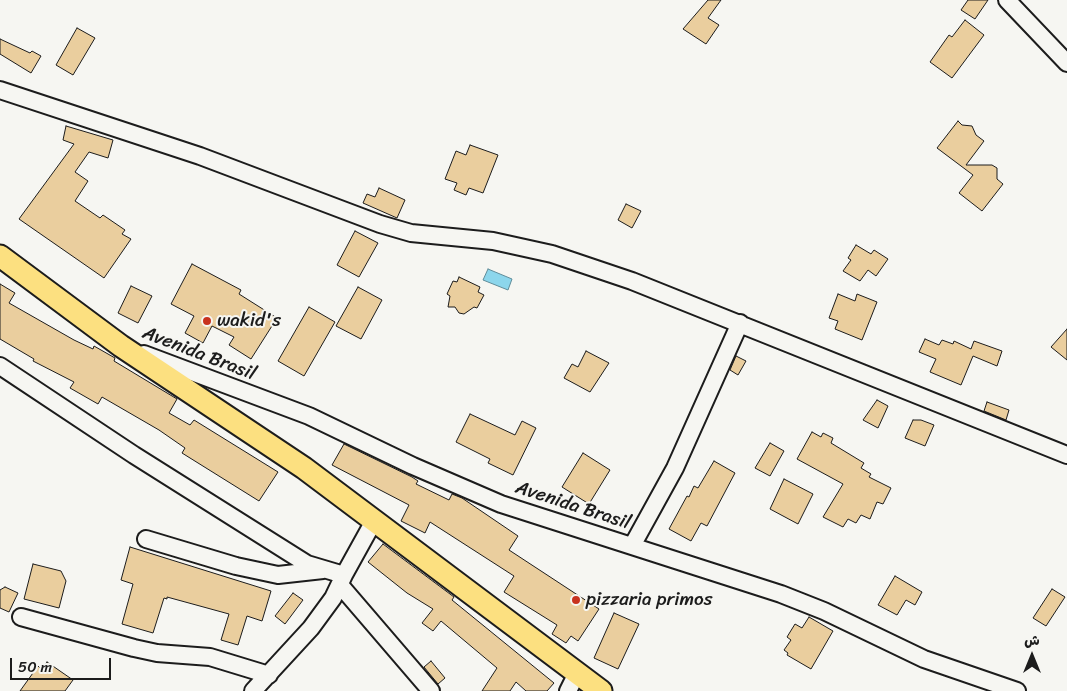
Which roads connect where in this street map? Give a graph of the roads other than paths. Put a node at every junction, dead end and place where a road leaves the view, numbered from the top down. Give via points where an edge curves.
1 (1007, 0) edge
2 (1067, 63) edge
3 (0, 90) edge
4 (0, 256) edge
5 (740, 323) junction
6 (121, 346) junction
7 (0, 366) edge
8 (1067, 455) edge
9 (375, 519) junction
10 (146, 539) dead end
11 (632, 546) junction
12 (324, 570) junction
13 (342, 580) junction
14 (21, 617) dead end
15 (269, 675) junction
16 (573, 682) edge
17 (253, 691) edge
18 (431, 691) edge
19 (602, 691) edge
20 (1017, 691) edge

1 - 2 street
3 - 5 street via 200,156 380,224 412,233 493,242 552,254
4 - 6 main road
5 - 8 street
5 - 11 street via 675,468
6 - 9 main road via 245,426
6 - 11 street, Avenida Brasil via 309,416 501,504
7 - 12 street via 299,559
9 - 13 street
9 - 16 main road
10 - 12 street via 278,575
11 - 20 street, Avenida Brasil via 781,594 924,659
12 - 13 street
13 - 15 street via 310,628
13 - 18 street
14 - 15 street via 134,648 210,657
15 - 17 street
16 - 19 main road

